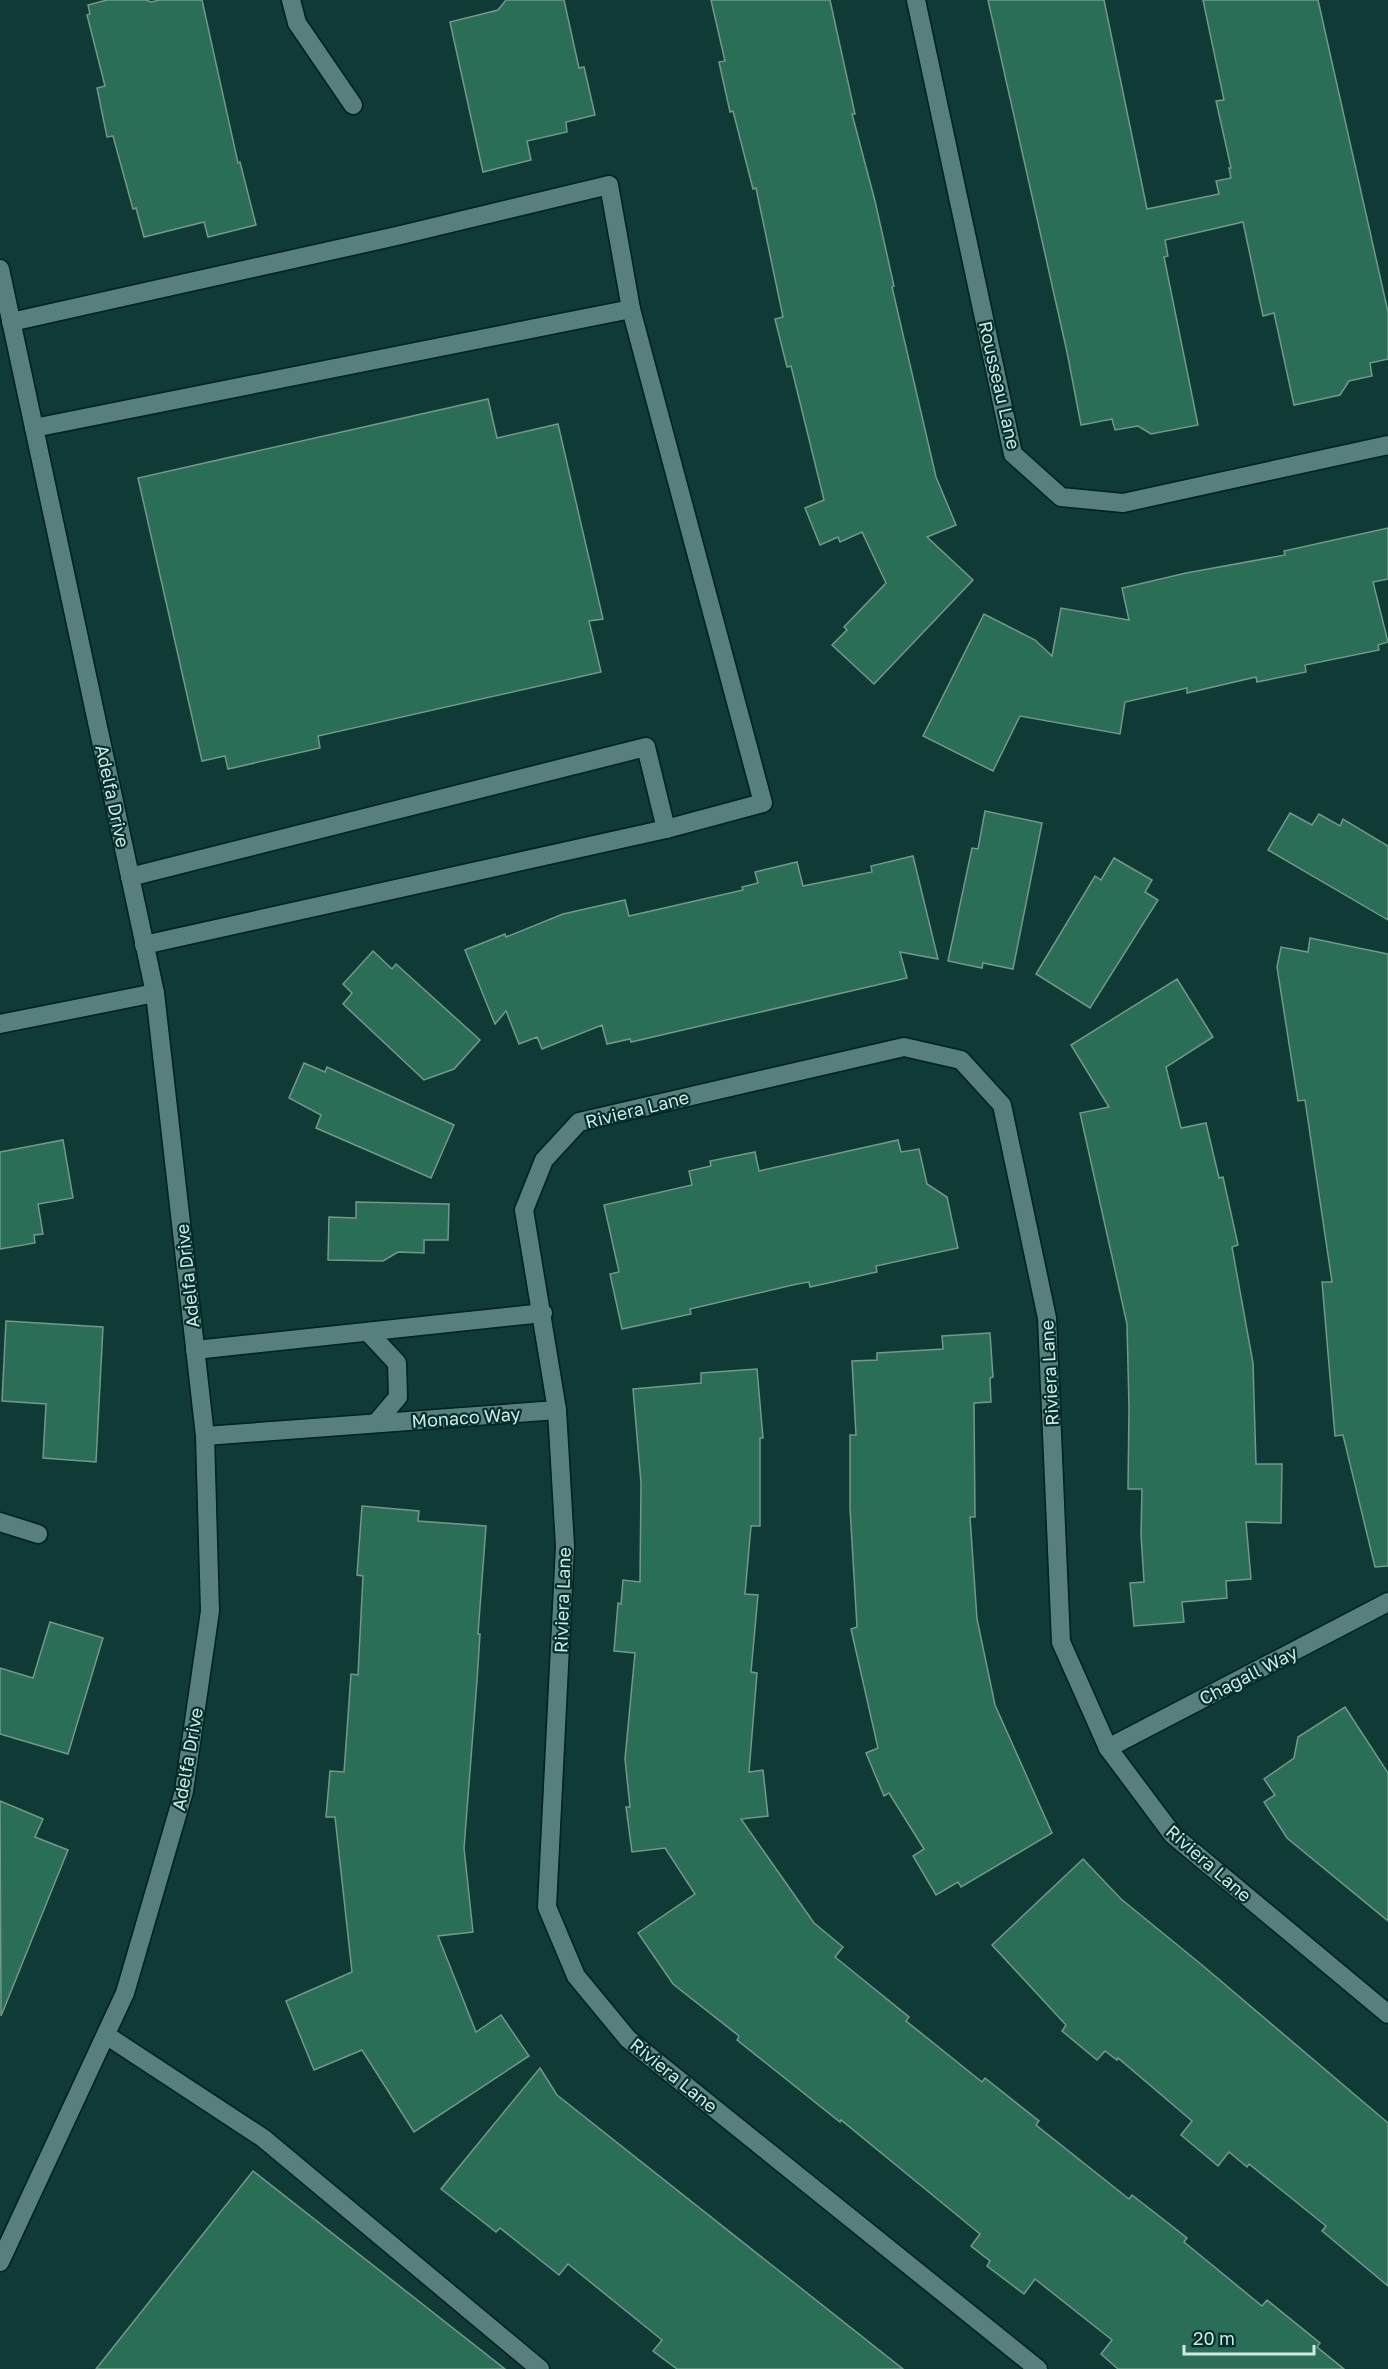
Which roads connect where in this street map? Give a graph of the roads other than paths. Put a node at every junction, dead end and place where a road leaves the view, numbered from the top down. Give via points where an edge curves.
1 (291, 0) edge
2 (916, 0) edge
3 (353, 105) dead end
4 (0, 269) edge
5 (631, 309) junction
6 (11, 322) junction
7 (34, 428) junction
8 (1388, 445) edge
9 (666, 829) junction
10 (130, 877) junction
11 (144, 945) junction
12 (155, 993) junction
13 (0, 1024) edge
14 (543, 1313) junction
15 (368, 1332) junction
16 (195, 1350) junction
17 (557, 1410) junction
18 (376, 1423) junction
19 (205, 1436) junction
20 (0, 1522) edge
21 (38, 1534) dead end
22 (1388, 1602) edge
23 (1108, 1748) junction
24 (1388, 2014) edge
25 (106, 2035) junction
26 (0, 2262) edge
27 (540, 2369) edge
28 (1038, 2369) edge

1 - 3 street via 297,23
2 - 8 street, Rousseau Lane via 1013,454 1061,497 1123,503
4 - 6 street, Adelfa Drive
5 - 6 street via 609,185
5 - 7 street
5 - 9 street via 763,803
6 - 7 street, Adelfa Drive
7 - 10 street, Adelfa Drive
9 - 10 street via 646,747
9 - 11 street
10 - 11 street, Adelfa Drive
11 - 12 street, Adelfa Drive
12 - 13 street
12 - 16 street, Adelfa Drive
14 - 15 street
14 - 17 street, Riviera Lane
14 - 23 street, Riviera Lane via 524,1210 544,1160 579,1122 904,1047 961,1060 1002,1105 1007,1127 1047,1318 1061,1642
15 - 16 street
15 - 18 street, Monaco Way via 397,1363 398,1397
16 - 19 street, Adelfa Drive
17 - 18 street, Monaco Way
17 - 28 street, Riviera Lane via 565,1546 547,1907 576,1976 628,2039
18 - 19 street, Monaco Way
19 - 25 street, Adelfa Drive via 210,1611 184,1791 125,1993
20 - 21 street
22 - 23 street, Chagall Way
23 - 24 street, Riviera Lane via 1173,1835
25 - 26 street, Adelfa Drive
25 - 27 street via 262,2138

